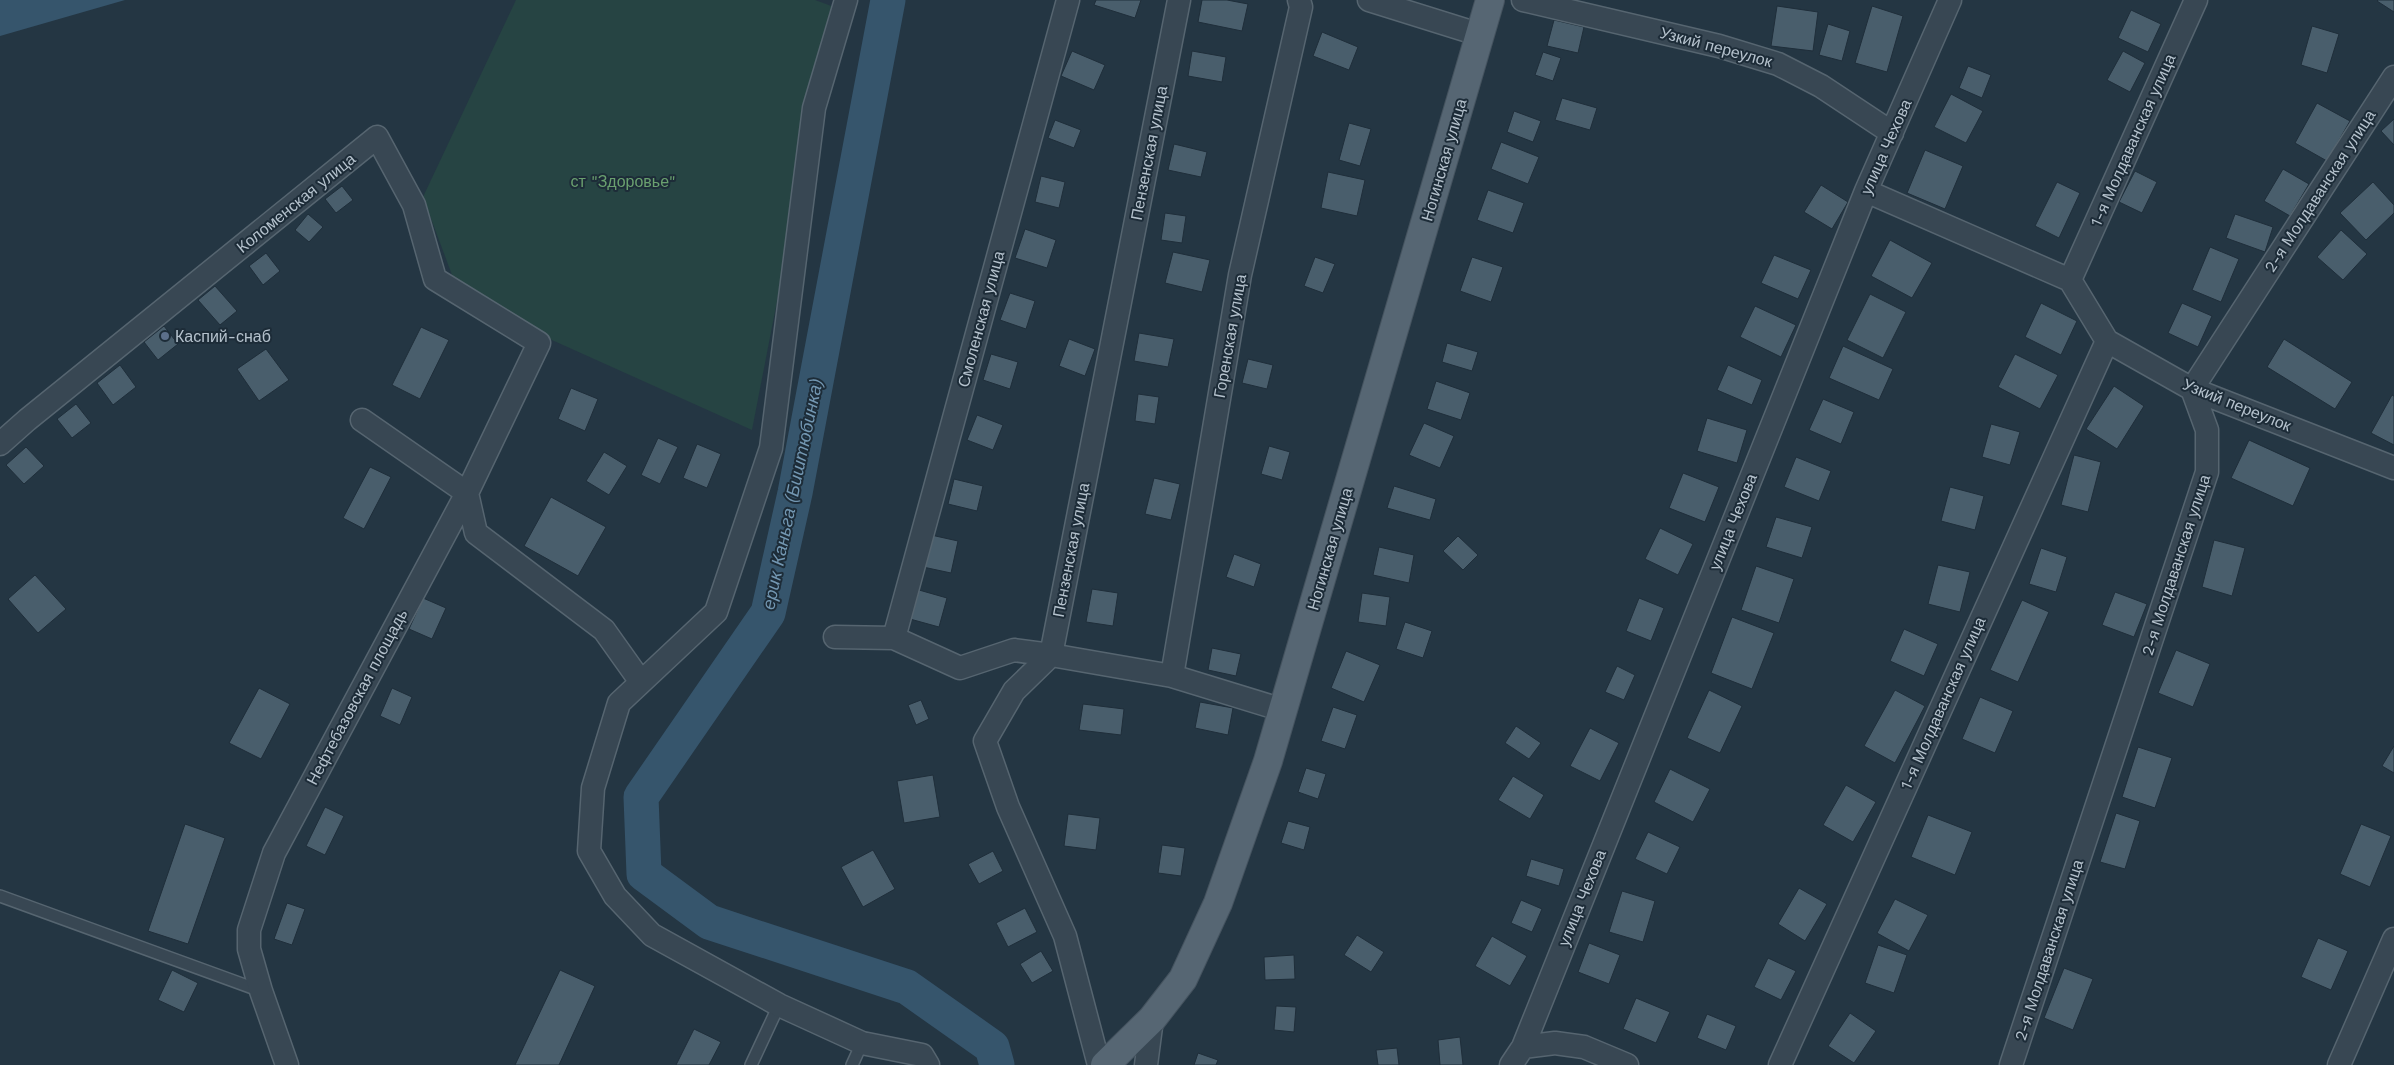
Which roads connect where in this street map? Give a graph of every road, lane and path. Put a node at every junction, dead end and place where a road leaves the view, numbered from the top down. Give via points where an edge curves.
1 (846, 0) edge
2 (1068, 0) edge
3 (1179, 0) edge
4 (1300, 0) edge
5 (1369, 0) edge
6 (1490, 0) edge
7 (1523, 0) edge
8 (1950, 0) edge
9 (2196, 0) edge
10 (1481, 35) junction
11 (2394, 77) edge
12 (1892, 133) junction
13 (1866, 191) junction
14 (2070, 280) junction
15 (539, 342) joint
16 (2107, 342) junction
17 (2192, 389) junction
18 (362, 420) dead end
19 (0, 444) edge
20 (2394, 468) edge
21 (467, 493) junction
22 (835, 637) dead end
23 (894, 638) junction
24 (1051, 654) junction
25 (1172, 676) junction
26 (641, 682) junction
27 (1283, 710) junction
28 (0, 896) edge
29 (2394, 939) edge
30 (261, 990) junction
31 (779, 1005) junction
32 (1152, 1019) junction
33 (862, 1043) junction
34 (1517, 1056) edge
35 (287, 1065) edge
36 (751, 1065) edge
37 (852, 1065) edge
38 (928, 1065) edge
39 (1099, 1065) edge
40 (1106, 1065) edge
41 (1146, 1065) edge
42 (1627, 1065) edge
43 (1780, 1065) edge
44 (2011, 1065) edge
45 (2339, 1065) edge

1 - 26 street via 814,108 771,448 716,612
2 - 23 street, Смоленская улица
3 - 24 street, Пензенская улица
4 - 25 street, Горенская улица via 1240,275
5 - 10 street
6 - 10 main road, Ногинская улица
7 - 12 street, Узкий переулок via 1719,46 1778,64 1820,86
8 - 12 street, улица Чехова
9 - 14 street, 1-я Молдаванская улица
10 - 27 main road, Ногинская улица
11 - 17 street, 2-я Молдаванская улица
12 - 13 street, улица Чехова
13 - 14 street
13 - 34 street, улица Чехова
14 - 16 street
15 - 19 street, Коломенская улица via 434,279 414,204 377,137
15 - 21 street, Нефтебазовская площадь
16 - 17 street, Узкий переулок
16 - 43 street, 1-я Молдаванская улица
17 - 20 street, Узкий переулок
17 - 44 street, 2-я Молдаванская улица via 2207,430 2207,472
18 - 21 street
21 - 26 street via 476,533 604,630
21 - 30 street, Нефтебазовская площадь via 274,853 249,930 249,949
22 - 23 street
23 - 24 street via 960,668 1014,650
24 - 25 street
24 - 39 street via 1014,691 985,742 1008,807 1065,936
25 - 27 street
26 - 31 street via 619,703 593,788 588,851 615,896 652,935
27 - 32 main road, Ногинская улица via 1218,903 1184,979
28 - 30 lane
29 - 45 street
30 - 35 street, Нефтебазовская площадь
31 - 33 street
31 - 36 lane
32 - 40 main road, Ногинская улица
32 - 41 street
33 - 37 lane
33 - 38 street via 922,1055
34 - 42 street via 1556,1044 1584,1047

